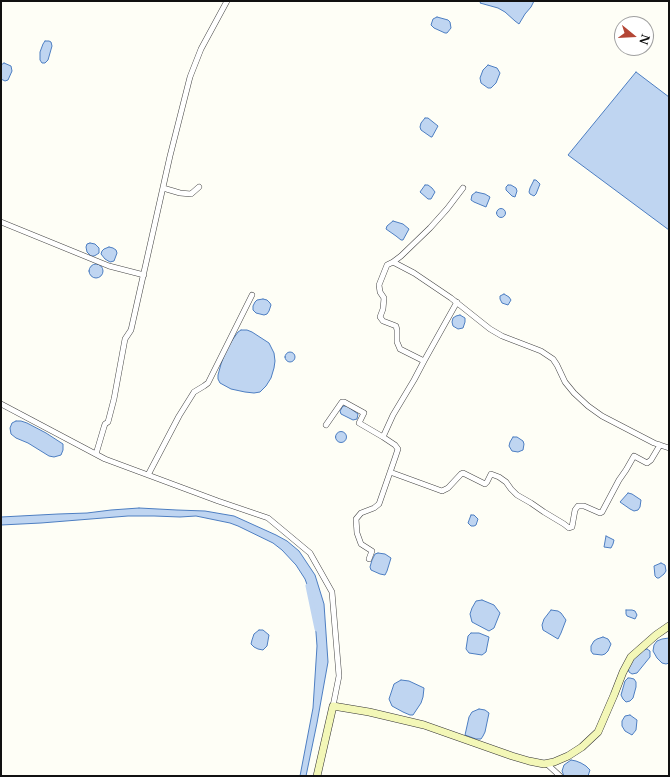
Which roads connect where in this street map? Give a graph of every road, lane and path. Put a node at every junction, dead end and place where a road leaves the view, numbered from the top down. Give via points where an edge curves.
1 (227, 1) edge
2 (199, 187) dead end
3 (163, 188) junction
4 (463, 188) dead end
5 (1, 222) edge
6 (393, 262) junction
7 (144, 275) junction
8 (252, 295) dead end
9 (457, 302) junction
10 (424, 361) junction
11 (1, 404) edge
12 (326, 426) dead end
13 (383, 437) junction
14 (660, 445) junction
15 (669, 448) edge
16 (96, 454) junction
17 (390, 472) junction
18 (148, 475) junction
19 (369, 559) dead end
20 (669, 626) edge
21 (333, 706) junction
22 (546, 764) junction
23 (317, 776) edge
24 (560, 776) edge

1 - 3 street via 201,49 190,77
2 - 3 street via 191,194
3 - 7 street
4 - 6 street via 430,228
5 - 7 street via 109,266
6 - 9 street
6 - 10 street via 387,265 378,285 384,298 380,318 396,326 400,349
7 - 16 street via 131,330 125,338 108,422 105,424
8 - 18 street via 208,383 194,392
9 - 10 street
9 - 14 street via 490,329 541,351 553,359 565,382 588,406
10 - 13 street
11 - 16 street
12 - 13 street via 344,402 364,413 359,423
13 - 17 street via 398,449
14 - 15 street
14 - 17 street via 647,463 634,456 602,512 578,506 572,527 569,528 516,495 506,482 491,474 485,484 461,474 442,491
16 - 18 street
17 - 19 street via 379,504 361,512 356,519 361,544 372,551
18 - 21 street via 268,518 310,553 332,592 339,676
20 - 22 main road via 631,657 598,732 568,756
21 - 22 main road via 424,725 512,756
21 - 23 main road
22 - 24 street

